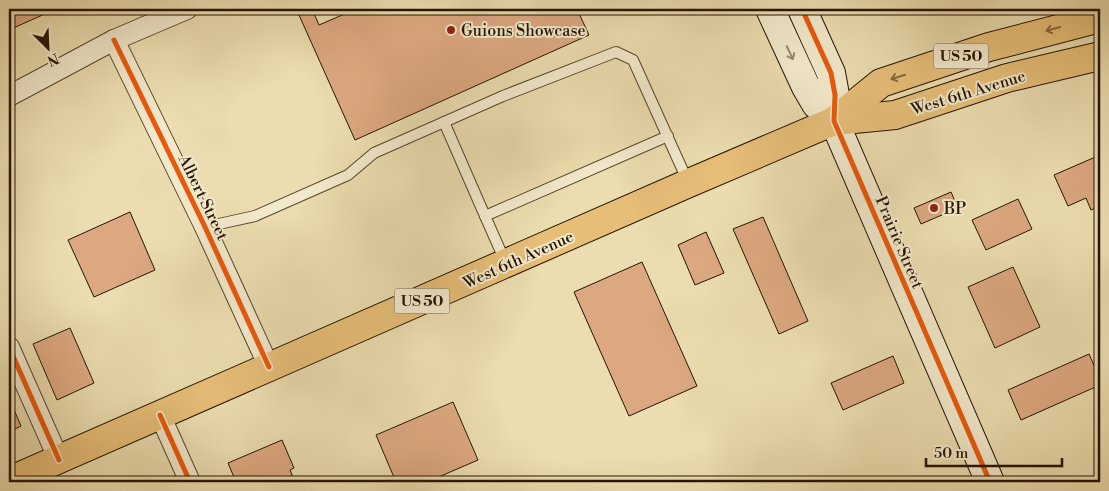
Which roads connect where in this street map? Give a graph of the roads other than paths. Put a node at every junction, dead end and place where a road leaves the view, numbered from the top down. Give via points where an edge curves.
1 (188, 9) edge
2 (770, 9) edge
3 (802, 9) edge
4 (1100, 18) edge
5 (114, 40) junction
6 (1100, 56) edge
7 (9, 96) edge
8 (834, 121) junction
9 (444, 122) junction
10 (668, 136) junction
11 (688, 182) junction
12 (485, 216) junction
13 (205, 227) junction
14 (506, 264) junction
15 (9, 347) edge
16 (269, 367) junction
17 (160, 415) junction
18 (59, 460) junction
19 (9, 481) edge
20 (190, 482) edge
21 (990, 482) edge

1 - 5 street
2 -> 8 street, Prairie Street via 806,87 816,104
3 - 8 street, Prairie Street via 831,74 835,95
4 -> 8 main road, West 6th Avenue / US 50 via 989,47 881,83
5 - 7 street
5 - 13 street, Albert Street
6 - 8 main road, West 6th Avenue / US 50 via 1007,78 895,115
8 - 11 main road, West 6th Avenue / US 50
8 - 21 street, Prairie Street
9 - 10 lane via 616,52 633,60
9 - 12 lane
9 - 13 lane via 374,152 348,175 255,216
10 - 11 lane
10 - 12 lane
11 - 14 main road, West 6th Avenue / US 50
12 - 14 lane
13 - 16 street, Albert Street
14 - 16 main road, West 6th Avenue / US 50
15 - 18 street
16 - 17 main road, West 6th Avenue / US 50
17 - 18 main road, West 6th Avenue / US 50
17 - 20 street
18 - 19 main road, West 6th Avenue / US 50

